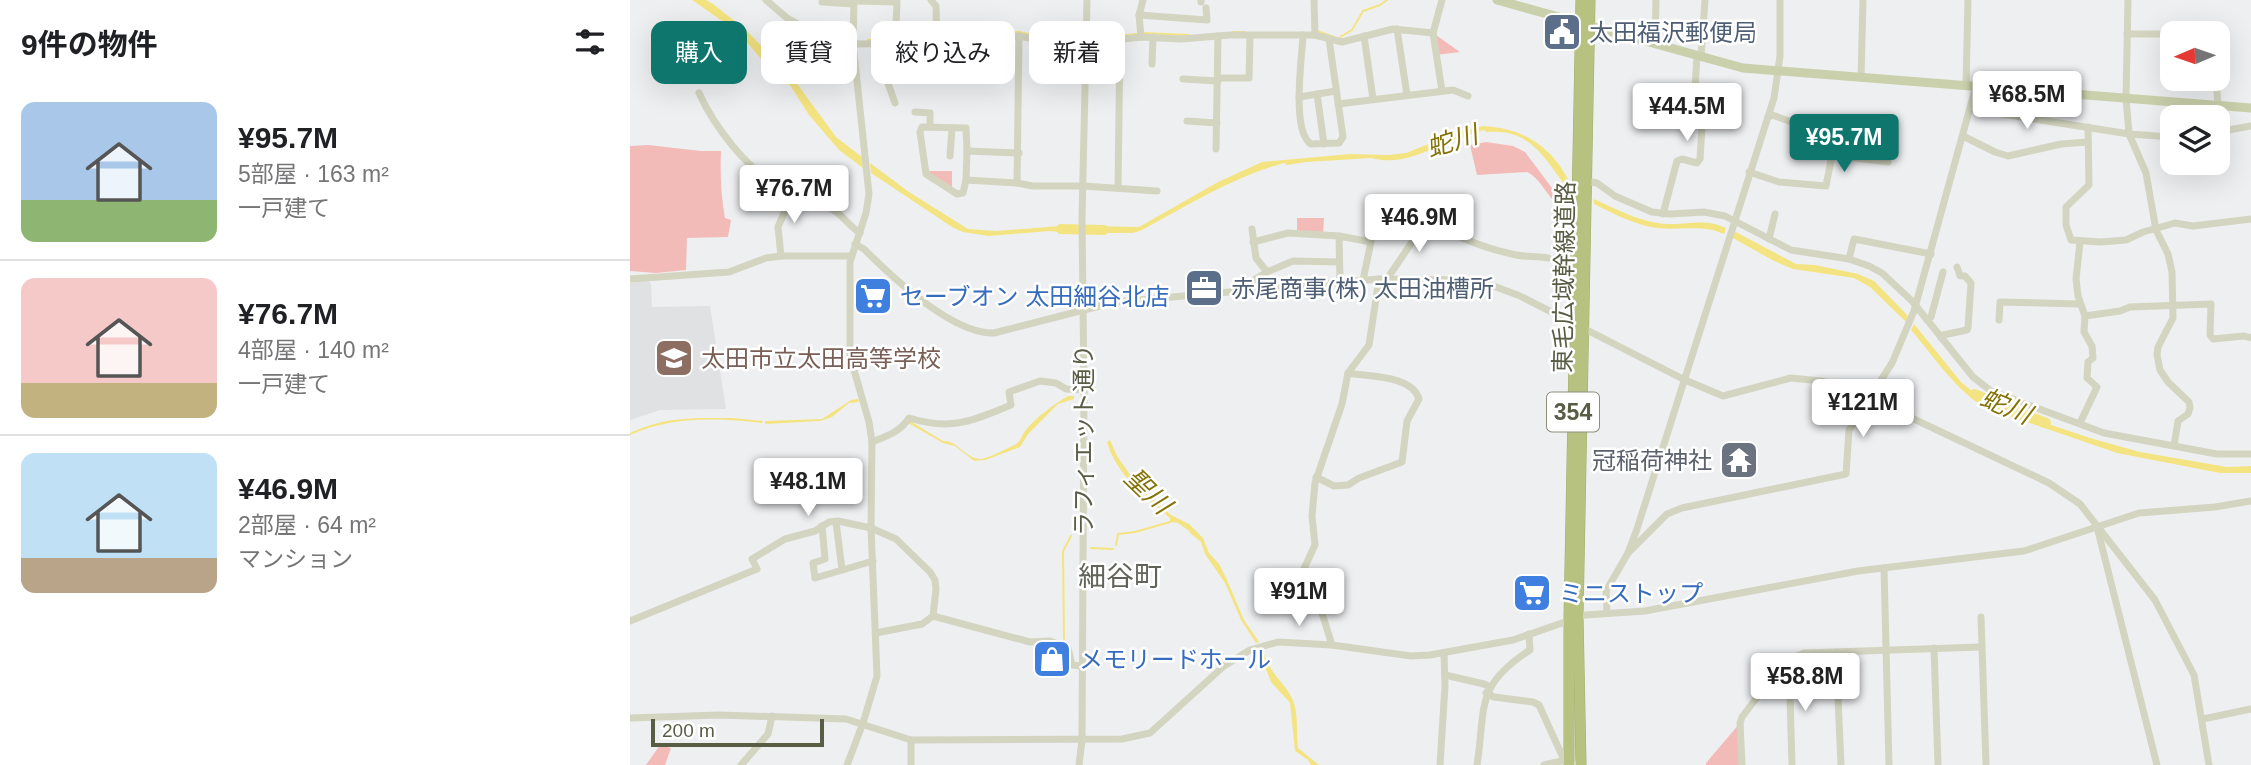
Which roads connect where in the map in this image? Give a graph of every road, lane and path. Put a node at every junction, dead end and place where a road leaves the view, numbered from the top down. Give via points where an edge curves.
1 (766, 0) edge
2 (931, 0) edge
3 (1087, 0) edge
4 (1143, 0) edge
5 (1314, 0) edge
6 (1442, 0) edge
7 (1497, 0) edge
8 (1581, 0) edge
9 (1590, 0) edge
10 (1656, 0) edge
11 (1704, 0) edge
12 (1780, 0) edge
13 (1863, 0) edge
14 (1968, 0) edge
15 (2128, 0) edge
16 (854, 1) edge
17 (822, 2) dead end
18 (1202, 3) edge
19 (1139, 15) junction
20 (1207, 20) junction
21 (792, 21) edge
22 (854, 21) edge
23 (896, 21) edge
24 (935, 21) edge
25 (1086, 21) edge
26 (1585, 24) junction
27 (1397, 29) junction
28 (1433, 33) junction
29 (2127, 34) junction
30 (2160, 34) edge
31 (1303, 35) junction
32 (1315, 35) junction
33 (1015, 36) edge
34 (1019, 36) junction
35 (1219, 36) junction
36 (1364, 36) junction
37 (1141, 37) junction
38 (1153, 37) junction
39 (1205, 37) junction
40 (1250, 37) junction
41 (1029, 38) edge
42 (1125, 39) edge
43 (1329, 39) junction
44 (1655, 44) junction
45 (1699, 56) junction
46 (1152, 65) dead end
47 (1778, 71) junction
48 (1861, 78) junction
49 (857, 79) edge
50 (1183, 79) dead end
51 (1218, 79) junction
52 (888, 84) edge
53 (1085, 84) edge
54 (1119, 84) edge
55 (1971, 86) junction
56 (1336, 91) junction
57 (1441, 91) junction
58 (2217, 91) edge
59 (699, 93) dead end
60 (1317, 94) junction
61 (1407, 95) junction
62 (1468, 96) dead end
63 (1299, 97) junction
64 (2126, 98) junction
65 (1373, 100) junction
66 (895, 103) dead end
67 (1338, 104) junction
68 (2218, 105) joint
69 (2230, 106) edge
70 (1970, 108) junction
71 (2251, 108) edge
72 (915, 112) dead end
73 (1768, 117) junction
74 (1187, 121) dead end
75 (1217, 123) junction
76 (2251, 126) edge
77 (930, 127) junction
78 (2088, 127) junction
79 (952, 128) junction
80 (2230, 130) edge
81 (2129, 134) junction
82 (1963, 136) junction
83 (2160, 136) edge
84 (2088, 142) junction
85 (1324, 144) junction
86 (1216, 149) dead end
87 (967, 151) junction
88 (1019, 153) junction
89 (1832, 155) junction
90 (950, 156) dead end
91 (1888, 162) dead end
92 (1749, 172) junction
93 (966, 180) junction
94 (1583, 180) junction
95 (1017, 183) junction
96 (1083, 186) junction
97 (1118, 188) junction
98 (1157, 191) dead end
99 (793, 192) junction
100 (1418, 210) dead end
101 (1663, 214) junction
102 (1775, 214) dead end
103 (2251, 219) edge
104 (1427, 220) junction
105 (1733, 221) junction
106 (1252, 229) dead end
107 (2157, 230) junction
108 (860, 233) junction
109 (1339, 236) junction
110 (1769, 239) junction
111 (1254, 242) junction
112 (2080, 242) junction
113 (855, 244) junction
114 (1931, 254) junction
115 (781, 256) junction
116 (851, 256) junction
117 (1548, 258) dead end
118 (1849, 259) junction
119 (1339, 262) junction
120 (1957, 267) dead end
121 (1267, 272) junction
122 (1943, 272) dead end
123 (630, 279) edge
124 (1383, 279) junction
125 (1363, 280) junction
126 (1340, 282) junction
127 (1236, 291) junction
128 (2079, 304) junction
129 (2174, 304) junction
130 (1915, 308) junction
131 (1082, 310) junction
132 (2084, 316) junction
133 (1927, 320) junction
134 (1999, 320) dead end
135 (1580, 325) junction
136 (1941, 338) junction
137 (2251, 338) edge
138 (1348, 373) junction
139 (1685, 380) junction
140 (1084, 390) junction
141 (1868, 398) junction
142 (2080, 423) junction
143 (872, 442) junction
144 (2174, 446) junction
145 (2251, 454) edge
146 (1316, 477) junction
147 (2251, 501) edge
148 (836, 522) junction
149 (822, 526) junction
150 (2097, 527) junction
151 (871, 528) junction
152 (1628, 553) junction
153 (873, 561) junction
154 (1884, 568) junction
155 (842, 570) junction
156 (1607, 613) junction
157 (933, 616) junction
158 (1980, 617) dead end
159 (1574, 618) junction
160 (630, 621) edge
161 (876, 633) junction
162 (1529, 634) junction
163 (1332, 645) junction
164 (1981, 647) junction
165 (1934, 648) junction
166 (1888, 649) junction
167 (1836, 652) junction
168 (1444, 653) junction
169 (1789, 661) junction
170 (1082, 666) junction
171 (1445, 675) junction
172 (1488, 690) junction
173 (2251, 709) edge
174 (772, 716) junction
175 (630, 718) edge
176 (2203, 719) junction
177 (863, 723) junction
178 (911, 740) junction
179 (1082, 740) junction
180 (1569, 762) edge
181 (741, 765) edge
182 (848, 765) edge
183 (911, 765) edge
184 (1079, 765) edge
185 (1440, 765) edge
186 (1477, 765) edge
187 (1544, 765) edge
188 (1581, 765) edge
189 (1742, 765) edge
190 (1792, 765) edge
191 (1841, 765) edge
192 (1889, 765) edge
193 (1938, 765) edge
194 (1986, 765) edge
195 (2157, 765) edge
196 (2209, 765) edge

1 - 21 street
2 - 24 street via 936,6
3 - 25 street
4 - 19 street
5 - 32 street
6 - 28 street
7 - 26 main road
8 - 26 highway, 東毛広域幹線道路 / 354
9 - 26 highway, 東毛広域幹線道路 / 354
10 - 44 street
11 - 45 street
12 - 47 street
13 - 48 street
14 - 55 street
15 - 29 street
16 - 17 street
16 - 22 street
16 - 23 street via 897,2
18 - 20 street
19 - 20 street
19 - 37 street
20 - 39 street
26 - 44 main road
26 - 94 highway, 東毛広域幹線道路 / 354
27 - 28 street
27 - 36 street
27 - 61 street
28 - 57 street
29 - 30 street
29 - 64 street
31 - 32 street
31 - 40 street
31 - 63 street
32 - 43 street
33 - 34 street
34 - 41 street
34 - 88 street
35 - 39 street
35 - 40 street
35 - 51 street
36 - 43 street via 1342,42
36 - 65 street
37 - 38 street
37 - 42 street
38 - 39 street
38 - 46 street
40 - 51 street via 1249,78
43 - 56 street
44 - 45 main road
45 - 47 main road via 1743,68
45 - 101 street via 1694,105 1703,111 1700,160 1677,161
47 - 48 main road
47 - 73 street
48 - 55 main road
49 - 108 street via 868,181
50 - 51 street
51 - 75 street
52 - 66 street
53 - 96 street
54 - 97 street
55 - 64 main road
55 - 70 street
56 - 60 street
56 - 67 street
57 - 61 street
57 - 62 street
58 - 68 street
59 - 99 street via 744,160
60 - 63 street
60 - 85 street
61 - 65 street
63 - 85 street via 1306,141
64 - 68 main road
64 - 81 street
65 - 67 street
67 - 85 street via 1342,140
69 - 71 main road
70 - 78 street
70 - 82 street
72 - 77 street via 930,114
73 - 89 street via 1803,126 1826,126 1824,148
73 - 92 street
74 - 75 street
75 - 86 street
76 - 80 street
77 - 79 street
77 - 93 street via 922,127 920,132 926,174 957,194 963,193
78 - 81 street
78 - 84 street
79 - 87 street via 966,128
79 - 90 street
81 - 83 street
81 - 107 street via 2146,173
82 - 84 street via 2008,156
82 - 114 street
84 - 112 street via 2089,185 2066,207 2068,237
87 - 88 street
87 - 93 street
88 - 95 street
89 - 91 street
89 - 92 street via 1826,186 1779,182
92 - 105 street
93 - 95 street
94 - 101 street
94 - 135 highway, 東毛広域幹線道路 / 354
95 - 96 street
96 - 97 street
96 - 131 street, ラフィエット通り
97 - 98 street
99 - 108 street via 837,213
99 - 115 street via 778,227
100 - 104 street
101 - 105 street via 1704,212
102 - 110 street
103 - 107 street via 2193,226 2175,223
104 - 117 street via 1494,249
104 - 124 street
105 - 110 street
105 - 139 street
106 - 111 street
107 - 112 street via 2126,240
107 - 129 street via 2168,254
108 - 113 street
109 - 111 street via 1288,233
109 - 119 street
109 - 125 street via 1371,242
110 - 118 street via 1795,251
111 - 121 street via 1256,258
112 - 128 street
113 - 116 street
113 - 131 street via 908,289 959,325 981,333
114 - 118 street via 1854,239
114 - 130 street
115 - 116 street
115 - 123 street via 729,272
116 - 143 street via 851,360
118 - 130 street via 1882,273
119 - 121 street via 1293,261
119 - 126 street
120 - 136 street via 1960,276 1971,283 1968,328
121 - 127 street
122 - 133 street
124 - 125 street
124 - 135 street via 1483,282
124 - 138 street via 1369,345
125 - 126 street
126 - 127 street
127 - 131 street via 1115,302
128 - 132 street
128 - 134 street via 2000,302
129 - 132 street
129 - 137 street via 2211,304 2213,339
129 - 144 street via 2171,326 2157,355 2168,382 2189,402 2188,414 2178,421
130 - 133 street
130 - 141 street via 1892,363
131 - 140 street, ラフィエット通り
132 - 142 street via 2093,358 2088,362 2087,378 2097,387
133 - 136 street
135 - 139 street
135 - 159 highway, 東毛広域幹線道路 / 354
136 - 142 street via 1985,388
138 - 146 street
138 - 146 street via 1400,381 1418,394 1407,421 1402,462 1348,485 1334,486
139 - 141 street via 1723,396 1780,379 1821,381
139 - 152 street
140 - 143 street via 1040,381 1009,392 1011,405 968,423 909,418 894,433
140 - 170 street, ラフィエット通り
141 - 150 street via 2059,489 2080,504
141 - 152 street via 1849,430 1846,474 1682,508 1667,514
142 - 144 street via 2104,433
143 - 151 street
144 - 145 street via 2217,454
146 - 163 street via 1312,506 1315,545 1303,568 1302,582 1319,607
147 - 150 street via 2138,513
148 - 149 street
148 - 151 street
148 - 155 street
149 - 155 street via 825,559 814,563 816,578
149 - 160 street via 785,539 751,559 757,569
150 - 154 street via 2038,548
150 - 176 street via 2155,600 2194,675
150 - 195 street
151 - 153 street
151 - 157 street via 896,539 930,572 936,589
152 - 156 street via 1606,591
153 - 155 street
153 - 161 street
154 - 156 street via 1656,609
154 - 166 street
156 - 159 street
157 - 161 street via 922,624
157 - 170 street via 1030,642 1050,640 1068,648 1072,665
158 - 164 street
159 - 162 street
159 - 180 highway, 東毛広域幹線道路 / 354
159 - 188 highway, 東毛広域幹線道路 / 354
161 - 177 street via 877,676
162 - 168 street
162 - 172 street via 1530,650
163 - 168 street via 1411,656
163 - 179 street via 1279,642 1250,650 1224,666 1150,733
164 - 165 street
164 - 194 street
165 - 166 street
165 - 193 street
166 - 167 street
166 - 192 street
167 - 169 street via 1804,653
167 - 191 street
168 - 171 street
169 - 189 street via 1742,716
169 - 190 street
170 - 179 street, ラフィエット通り
171 - 172 street via 1484,684
171 - 185 street
172 - 180 street via 1494,697 1539,705
172 - 186 street
173 - 176 street
174 - 175 street
174 - 177 street
174 - 181 street via 768,734
176 - 196 street
177 - 178 street
177 - 182 street
178 - 179 street
178 - 183 street
179 - 184 street, ラフィエット通り
180 - 187 street

